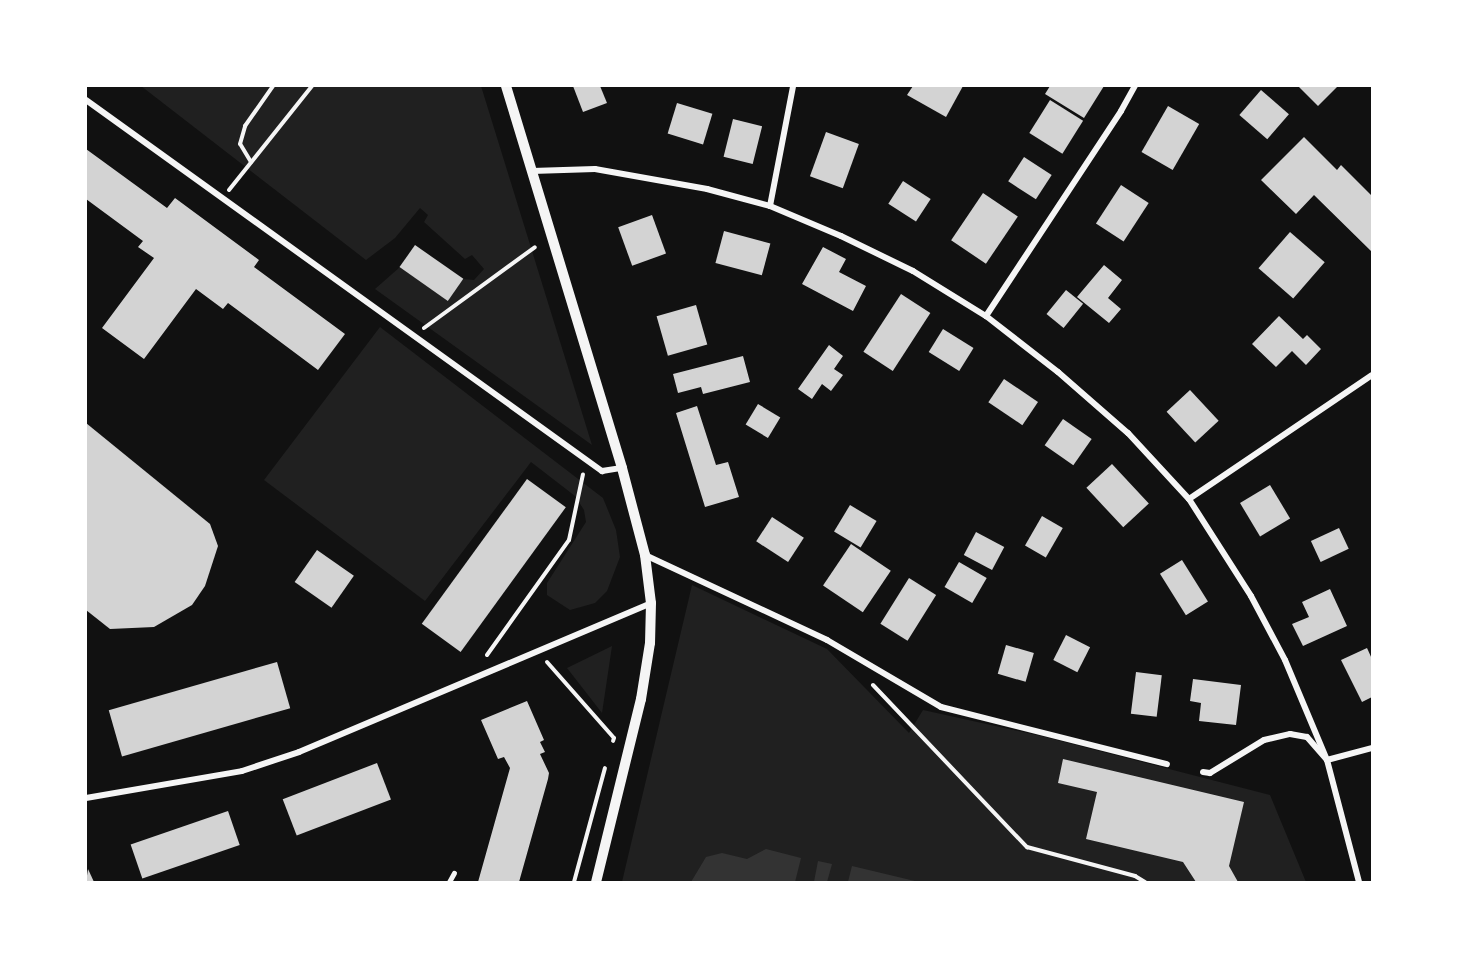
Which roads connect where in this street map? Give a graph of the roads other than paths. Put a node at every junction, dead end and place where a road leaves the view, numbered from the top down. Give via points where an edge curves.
1 (506, 86) edge
2 (793, 86) edge
3 (1135, 86) edge
4 (86, 100) edge
5 (532, 171) junction
6 (770, 206) junction
7 (986, 316) junction
8 (1372, 375) edge
9 (622, 468) junction
10 (1189, 499) junction
11 (645, 555) junction
12 (651, 603) junction
13 (1372, 748) edge
14 (1327, 760) junction
15 (1167, 764) dead end
16 (1203, 772) dead end
17 (86, 798) edge
18 (453, 873) dead end
19 (449, 882) edge
20 (596, 882) edge
21 (1359, 882) edge

1 - 5 street
2 - 6 street
3 - 7 street
4 - 9 street via 602,471
5 - 6 street via 595,169 707,189
5 - 9 street
6 - 7 street via 913,271
7 - 10 street via 1128,433
8 - 10 street
9 - 11 street
10 - 14 street via 1251,596 1285,660
11 - 12 street
11 - 15 street via 827,640 941,707
12 - 17 street via 299,752 242,771
12 - 20 street via 650,643 641,699
13 - 14 street
14 - 16 street via 1307,737 1290,734 1264,740 1210,773
14 - 21 street
18 - 19 lane

